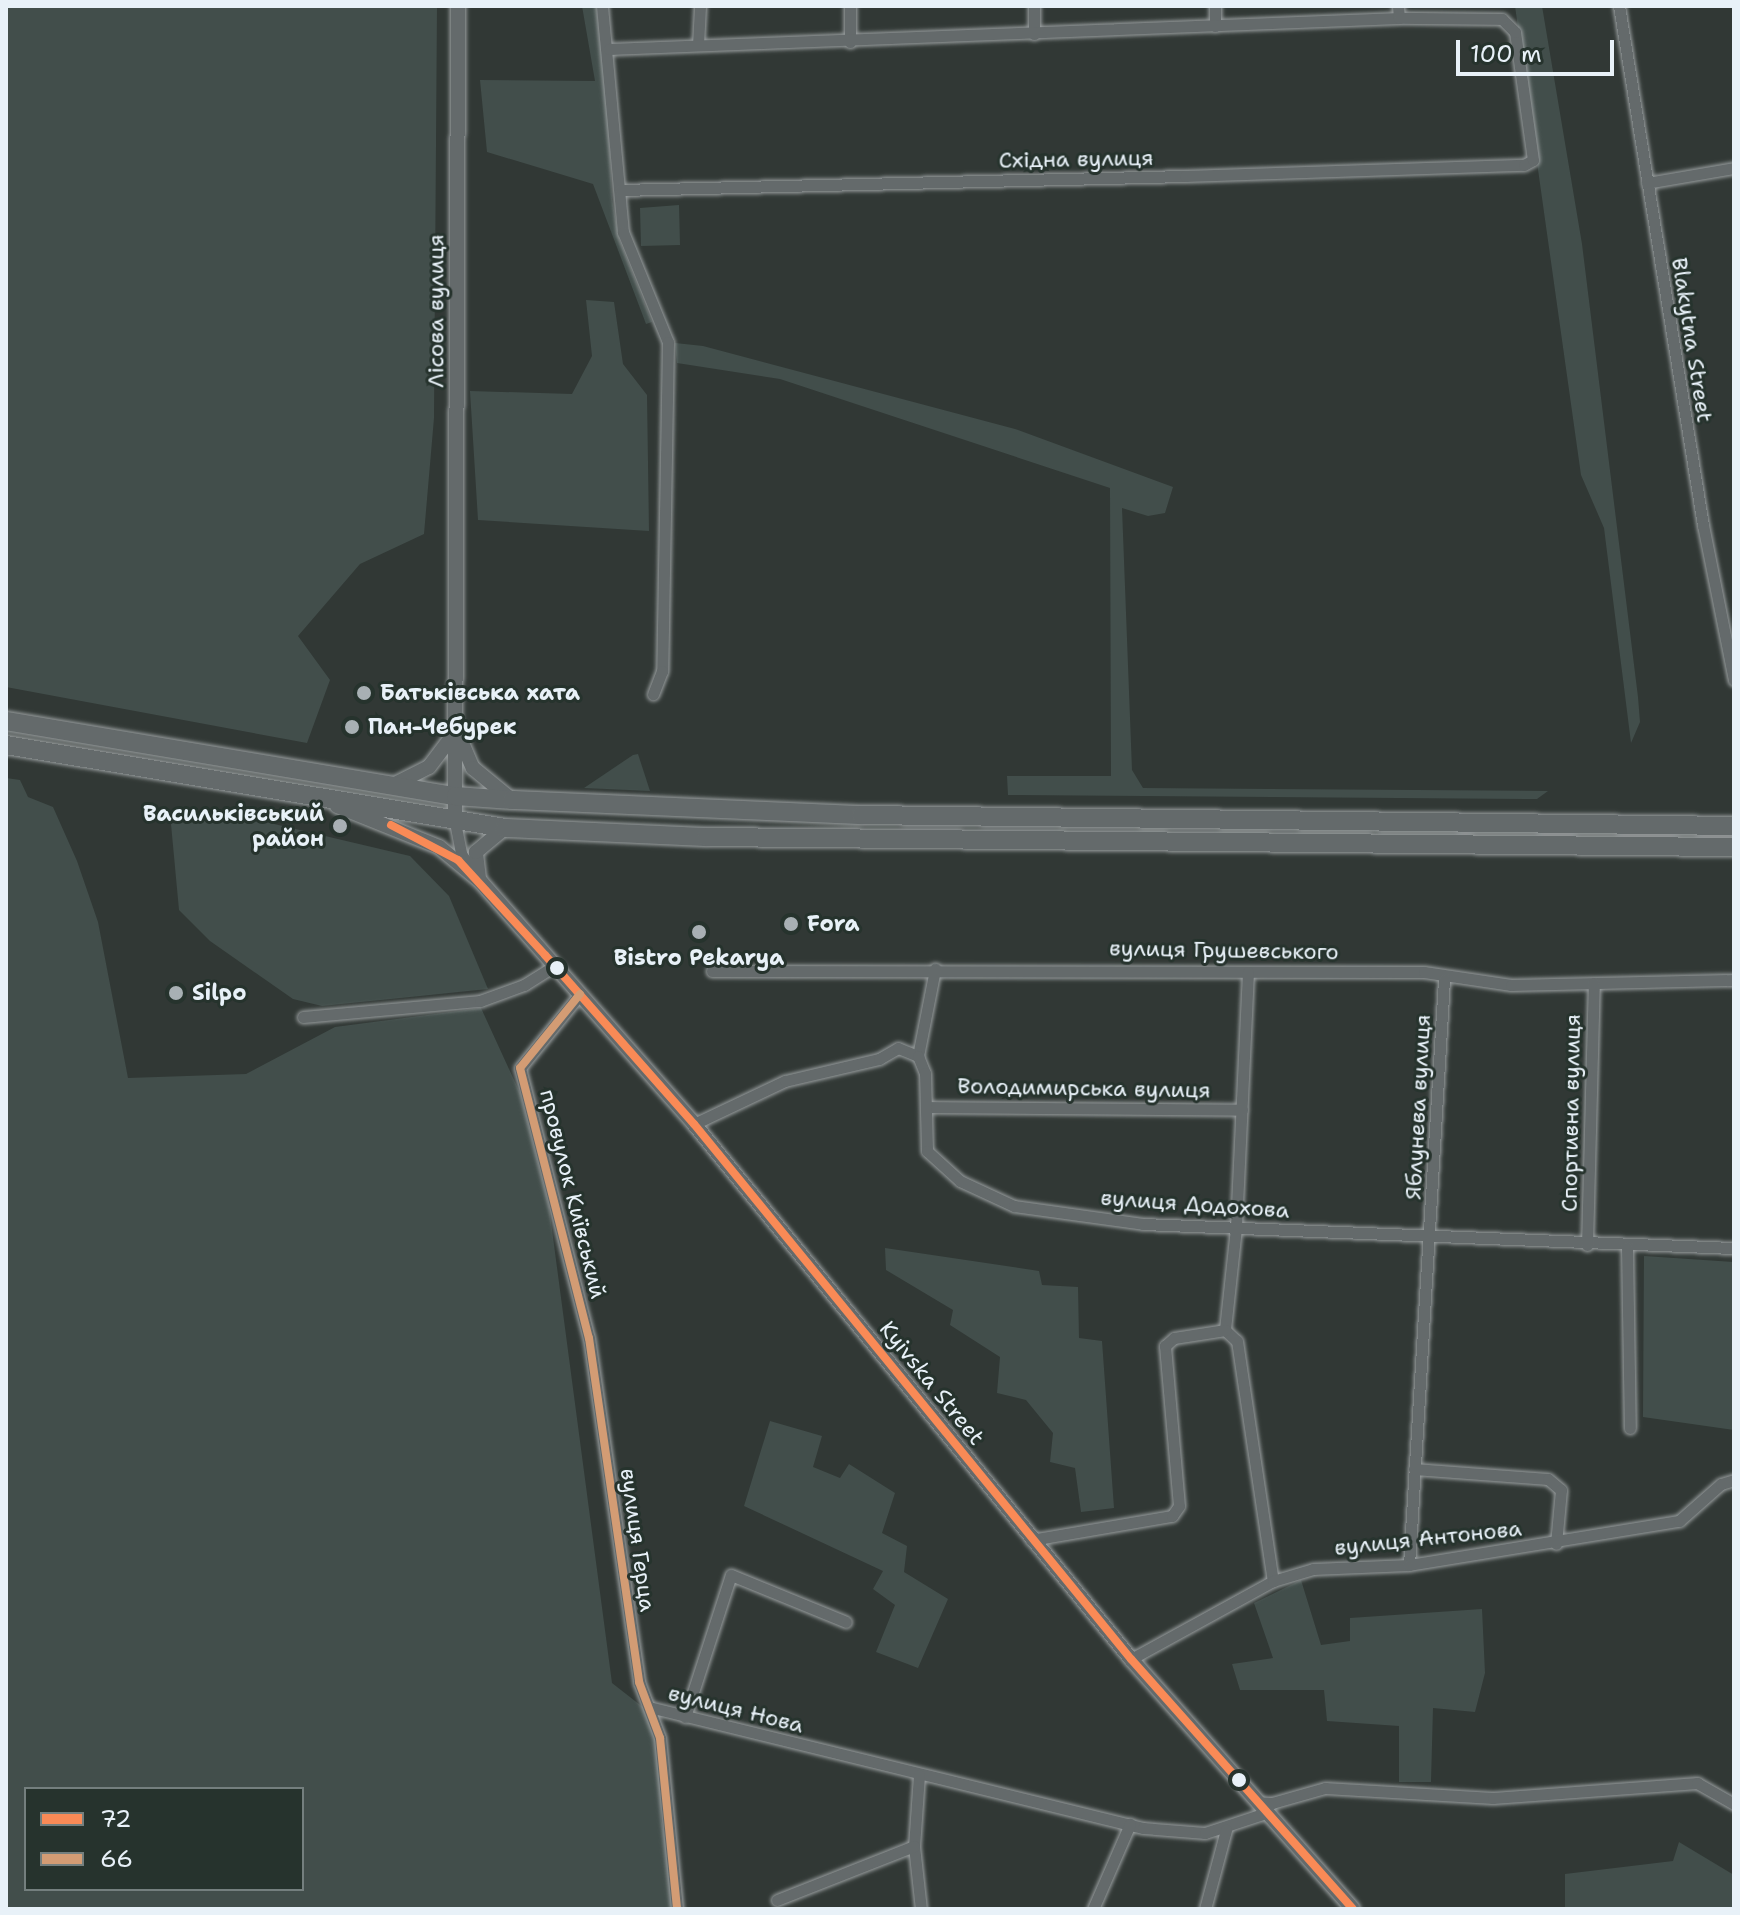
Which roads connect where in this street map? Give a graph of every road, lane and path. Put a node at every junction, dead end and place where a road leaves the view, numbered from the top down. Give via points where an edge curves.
1 (458, 6) edge
2 (602, 6) edge
3 (700, 6) edge
4 (850, 6) edge
5 (1034, 6) edge
6 (1215, 6) edge
7 (1619, 6) edge
8 (1398, 12) edge
9 (1215, 26) junction
10 (1034, 34) junction
11 (850, 42) junction
12 (698, 45) junction
13 (609, 49) junction
14 (1734, 168) edge
15 (1647, 183) junction
16 (620, 190) junction
17 (1734, 680) edge
18 (653, 694) dead end
19 (6, 721) edge
20 (457, 730) junction
21 (6, 745) edge
22 (391, 785) junction
23 (456, 796) junction
24 (318, 799) junction
25 (512, 800) junction
26 (455, 822) junction
27 (1734, 826) edge
28 (505, 828) junction
29 (1734, 847) edge
30 (481, 882) junction
31 (555, 966) junction
32 (935, 969) junction
33 (712, 971) dead end
34 (1248, 972) junction
35 (1444, 979) junction
36 (1734, 980) edge
37 (1594, 983) junction
38 (580, 994) junction
39 (303, 1017) dead end
40 (918, 1056) junction
41 (927, 1107) junction
42 (1242, 1110) junction
43 (694, 1124) junction
44 (1236, 1228) junction
45 (1431, 1238) junction
46 (1587, 1245) junction
47 (1627, 1247) junction
48 (1734, 1248) edge
49 (1225, 1330) junction
50 (594, 1377) joint
51 (1630, 1428) dead end
52 (1414, 1469) junction
53 (1734, 1480) edge
54 (1031, 1540) junction
55 (1556, 1544) junction
56 (1409, 1565) junction
57 (1273, 1581) junction
58 (846, 1622) dead end
59 (1131, 1659) junction
60 (649, 1707) junction
61 (685, 1717) junction
62 (919, 1775) junction
63 (1734, 1804) edge
64 (1261, 1808) junction
65 (1130, 1824) junction
66 (1226, 1830) junction
67 (914, 1846) junction
68 (777, 1900) dead end
69 (677, 1909) edge
70 (921, 1909) edge
71 (1093, 1909) edge
72 (1205, 1909) edge
73 (1353, 1909) edge

1 - 20 street, Лісова вулиця
2 - 13 street
3 - 12 street
4 - 11 street
5 - 10 street
6 - 9 street
7 - 15 street, Blakytna Street
8 - 9 street
8 - 16 street, Східна вулиця via 1502,19 1515,32 1533,160 1524,165 1293,173
9 - 10 street
10 - 11 street
11 - 12 street
12 - 13 street
13 - 16 street
14 - 15 street
15 - 17 street, Blakytna Street
16 - 18 street via 623,232 668,342 662,671
19 - 22 highway
20 - 22 street via 429,767
20 - 23 street, Лісова вулиця
20 - 25 street via 473,768
21 - 24 highway
22 - 23 highway
23 - 25 highway
23 - 26 street, Лісова вулиця
24 - 26 highway
24 - 30 street, Kyivska Street via 439,847
25 - 27 highway via 861,815
26 - 28 highway
26 - 30 street via 461,854
28 - 29 highway via 706,837
28 - 30 street via 476,852
30 - 31 street, Kyivska Street
31 - 38 street, Kyivska Street
31 - 39 street via 524,985 480,1001
32 - 33 street, вулиця Грушевського
32 - 34 street, вулиця Грушевського
32 - 40 street
34 - 35 street, вулиця Грушевського via 1424,972
34 - 42 street
35 - 37 street, вулиця Грушевського via 1511,985
35 - 45 street, Яблунева вулиця
36 - 37 street, вулиця Грушевського
37 - 46 street, Спортивна вулиця
38 - 43 street, Kyivska Street
38 - 50 street, провулок Київський via 520,1068 589,1338
40 - 41 street, вулиця Додохова
40 - 43 street via 898,1048 879,1059 785,1081
41 - 42 street, Володимирська вулиця
41 - 44 street, вулиця Додохова via 927,1151 939,1165 1014,1206 1143,1224
42 - 44 street
43 - 54 street, Kyivska Street
44 - 45 street, вулиця Додохова
44 - 49 street
45 - 46 street, вулиця Додохова
45 - 52 street
46 - 47 street, вулиця Додохова
47 - 48 street, вулиця Додохова
47 - 51 street
49 - 54 street via 1174,1338 1165,1346 1179,1506 1172,1516
49 - 57 street via 1237,1341
50 - 60 street, вулиця Герца via 639,1682
52 - 55 street via 1548,1479 1561,1490
52 - 56 street
53 - 55 street, вулиця Антонова via 1721,1484 1679,1521
54 - 59 street, Kyivska Street
55 - 56 street, вулиця Антонова
56 - 57 street, вулиця Антонова via 1313,1569
57 - 59 street, вулиця Антонова
58 - 61 street via 731,1575
59 - 64 street, Kyivska Street
60 - 61 street, вулиця Нова
60 - 69 street, вулиця Нова via 660,1738
61 - 62 street, вулиця Нова
62 - 65 street, вулиця Нова
62 - 67 street
63 - 64 street, вулиця Нова via 1697,1783 1493,1798 1325,1788
64 - 66 street, вулиця Нова
64 - 73 street, Kyivska Street
65 - 66 street, вулиця Нова via 1205,1833
65 - 71 street
66 - 72 street
67 - 68 street
67 - 70 street

